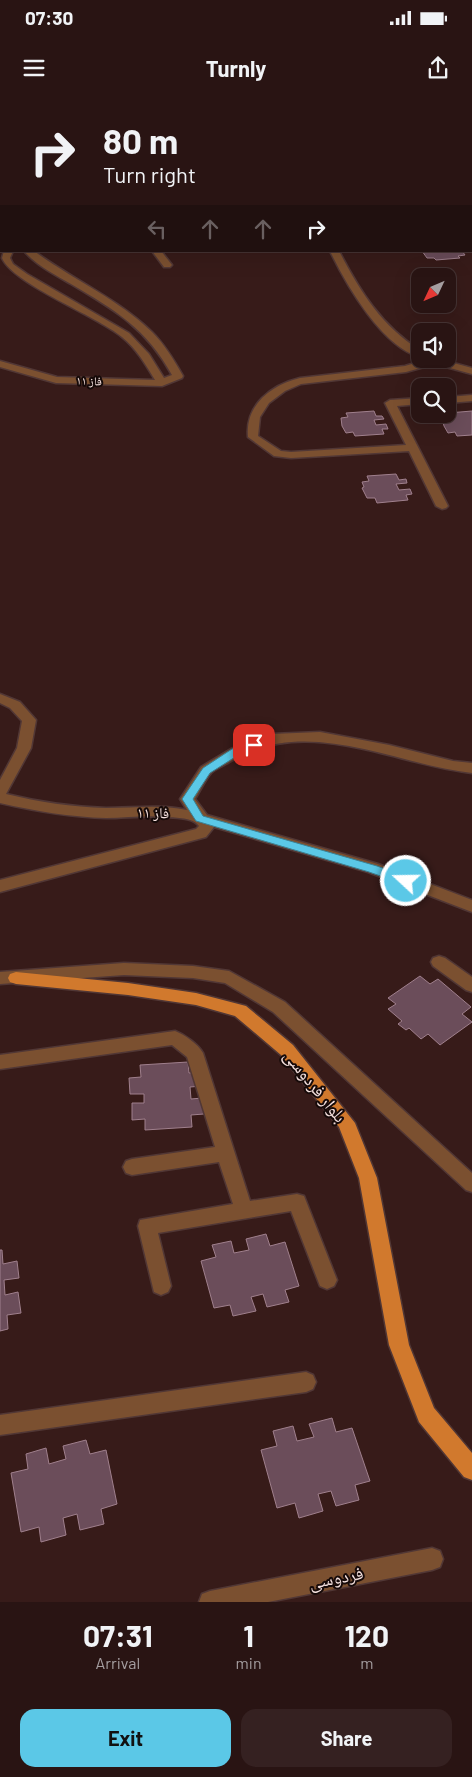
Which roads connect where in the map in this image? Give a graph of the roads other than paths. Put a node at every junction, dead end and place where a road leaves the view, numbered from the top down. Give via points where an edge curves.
1 (9, 252) edge
2 (30, 252) edge
3 (157, 252) edge
4 (335, 252) edge
5 (168, 265) dead end
6 (411, 350) edge
7 (0, 364) edge
8 (411, 366) edge
9 (456, 367) edge
10 (472, 371) edge
11 (162, 383) junction
12 (472, 398) edge
13 (456, 399) edge
14 (411, 402) edge
15 (412, 448) junction
16 (442, 506) dead end
17 (0, 698) edge
18 (472, 768) edge
19 (0, 793) edge
20 (0, 798) edge
21 (200, 818) junction
22 (0, 886) edge
23 (472, 906) edge
24 (438, 962) dead end
25 (8, 978) edge
26 (472, 986) edge
27 (0, 1062) edge
28 (225, 1153) junction
29 (132, 1167) dead end
30 (472, 1184) edge
31 (244, 1210) junction
32 (327, 1280) dead end
33 (161, 1286) dead end
34 (306, 1382) dead end
35 (0, 1425) edge
36 (472, 1469) edge
37 (432, 1559) dead end
38 (210, 1602) edge

1 - 11 street via 6,258 9,265 24,276 126,335 146,356
2 - 11 street, فاز ۱۱ via 147,330 170,357 178,376
3 - 5 street
4 - 6 street via 349,280 386,328
7 - 11 street, فاز ۱۱ via 56,380
8 - 15 street via 286,384 260,405 251,426 253,437 278,454
9 - 10 street
12 - 13 street
14 - 15 street via 390,403
15 - 16 street
17 - 19 street via 15,705 29,720 24,748
18 - 21 street via 320,737 272,739 236,752 206,770 187,799
20 - 21 street, فاز ۱۱ via 44,808 106,813 152,811
21 - 22 street via 207,826 201,834
21 - 23 street, فاز ۱۱ via 373,868
24 - 26 street
25 - 30 street, بلوار فردوسی via 124,969 229,977 279,1006
25 - 36 main road, بلوار فردوسی via 196,999 240,1012 287,1050 346,1123 368,1178 399,1345 426,1415
27 - 28 street via 175,1038 194,1053
28 - 29 street
28 - 31 street
31 - 32 street via 297,1202
31 - 33 street via 147,1226
34 - 35 street
37 - 38 street, فردوسی

